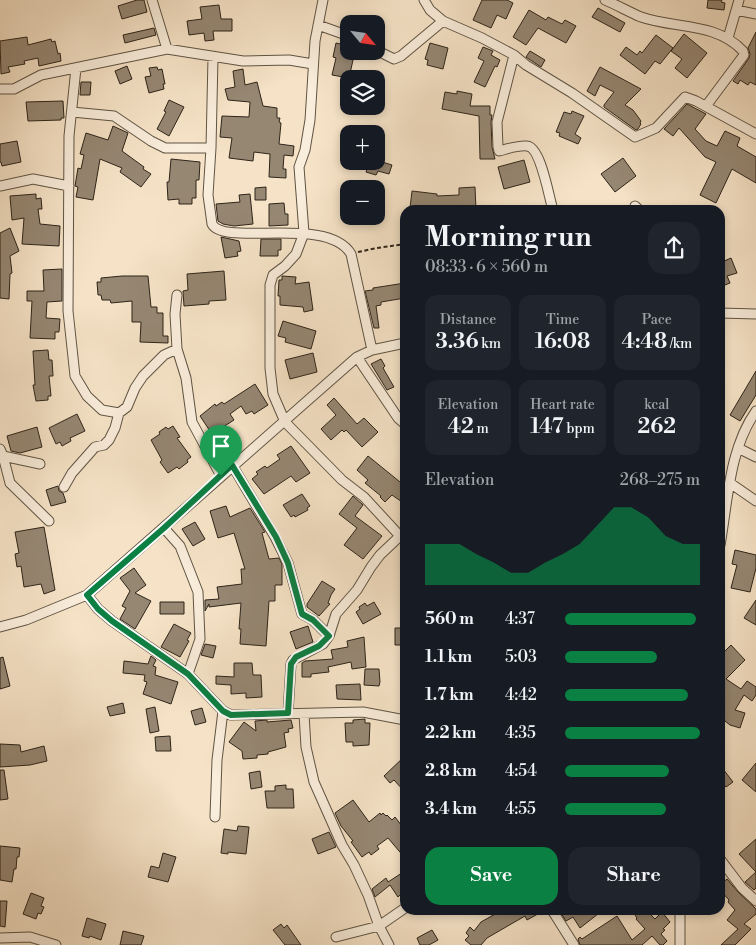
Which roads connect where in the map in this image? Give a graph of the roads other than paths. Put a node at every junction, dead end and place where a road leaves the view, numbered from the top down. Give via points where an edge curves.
1 (152, 0) edge
2 (324, 0) edge
3 (424, 0) edge
4 (605, 0) edge
5 (739, 0) edge
6 (736, 10) junction
7 (756, 14) edge
8 (443, 21) junction
9 (318, 25) junction
10 (340, 33) edge
11 (728, 38) junction
12 (167, 49) junction
13 (385, 54) edge
14 (514, 55) junction
15 (213, 57) junction
16 (313, 64) junction
17 (76, 68) junction
18 (0, 89) edge
19 (706, 106) junction
20 (72, 112) junction
21 (756, 134) edge
22 (211, 148) junction
23 (0, 186) edge
24 (69, 186) junction
25 (552, 205) edge
26 (304, 233) junction
27 (178, 295) dead end
28 (725, 313) edge
29 (756, 314) edge
30 (400, 344) edge
31 (177, 349) junction
32 (372, 350) junction
33 (356, 357) junction
34 (756, 411) edge
35 (119, 413) junction
36 (400, 420) edge
37 (285, 422) junction
38 (738, 448) junction
39 (2, 453) edge
40 (756, 457) edge
41 (40, 464) dead end
42 (232, 465) junction
43 (221, 476) junction
44 (730, 483) junction
45 (64, 487) dead end
46 (725, 489) edge
47 (756, 501) edge
48 (725, 514) edge
49 (49, 521) dead end
50 (164, 528) junction
51 (400, 531) edge
52 (400, 535) edge
53 (87, 595) junction
54 (0, 627) edge
55 (329, 636) junction
56 (188, 674) junction
57 (223, 711) junction
58 (288, 713) junction
59 (304, 714) junction
60 (400, 719) edge
61 (215, 817) dead end
62 (725, 866) edge
63 (756, 902) edge
64 (400, 911) edge
65 (555, 915) edge
66 (680, 915) edge
67 (378, 926) junction
68 (336, 937) dead end
69 (0, 938) edge
70 (56, 945) edge
71 (388, 945) edge
72 (574, 945) edge
73 (680, 945) edge

1 - 12 street
2 - 9 street
3 - 8 street
4 - 11 street via 641,16 703,28
5 - 6 street
6 - 7 street
6 - 11 street
8 - 13 street via 400,56 394,59
8 - 14 street
9 - 10 street
9 - 16 street
11 - 19 street via 744,55
12 - 15 street
12 - 17 street
14 - 19 street via 635,137 656,128 685,97
14 - 25 street via 497,122 499,151 532,148 539,159
15 - 16 street
15 - 22 street
16 - 26 street via 310,120 299,167
17 - 18 street via 41,75 14,89
17 - 20 street
19 - 21 street
20 - 22 street via 114,116 165,148
20 - 24 street
22 - 26 street via 208,196 214,228 238,233
23 - 24 street via 33,179
24 - 35 street via 68,311 75,376 87,396 102,410
26 - 32 street via 338,241 351,254
26 - 37 street via 296,254 273,275 270,285 270,368 273,394
27 - 31 street via 175,314
28 - 29 street
30 - 32 street
31 - 35 street via 164,355 143,376 127,407
31 - 43 street via 186,378 192,422
32 - 33 street
33 - 36 street
33 - 37 street
34 - 38 street
35 - 45 street via 110,440 95,447
37 - 42 street
37 - 51 street via 342,480
38 - 40 street
38 - 44 street
39 - 41 street
39 - 49 street via 10,482
42 - 43 street
42 - 55 street via 276,537 288,563 302,614
43 - 50 street
44 - 46 street
44 - 47 street
44 - 48 street
50 - 53 street
50 - 56 street via 180,546 198,592 200,639
52 - 55 street via 336,614
53 - 54 street
53 - 56 street via 112,621
55 - 58 street via 319,646 293,660
56 - 57 street
57 - 58 street via 231,715
57 - 61 street
58 - 59 street
59 - 60 street via 363,712
59 - 67 street via 306,747 314,782 368,895
62 - 63 street
64 - 67 street
65 - 72 street
66 - 73 street
67 - 68 street
67 - 71 street
69 - 70 street via 30,937

